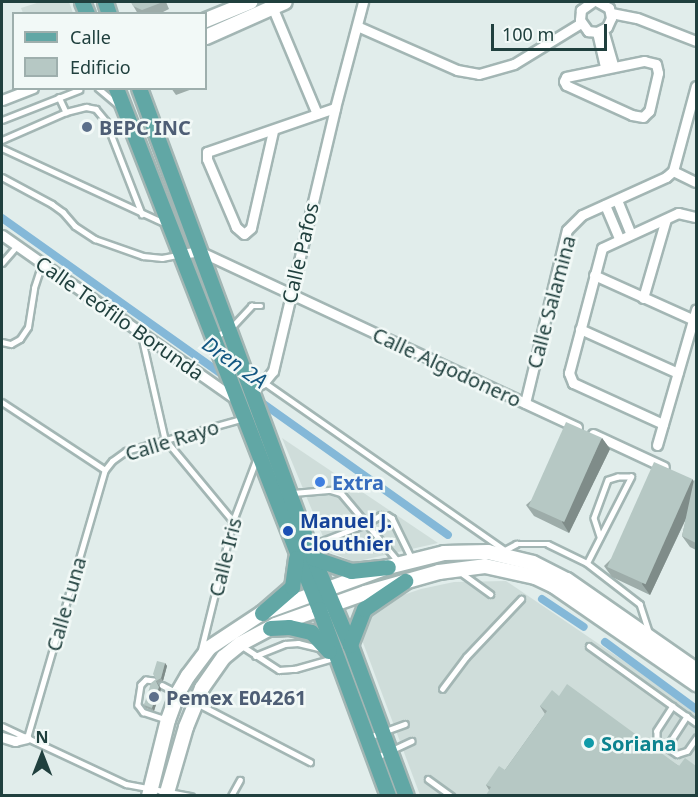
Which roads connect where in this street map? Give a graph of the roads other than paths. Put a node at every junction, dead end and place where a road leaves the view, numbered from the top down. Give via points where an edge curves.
1 (250, 2) edge
2 (363, 2) edge
3 (592, 2) edge
4 (600, 2) edge
5 (276, 3) edge
6 (611, 13) junction
7 (207, 20) edge
8 (581, 23) junction
9 (357, 26) junction
10 (600, 31) junction
11 (207, 37) edge
12 (696, 41) edge
13 (609, 67) junction
14 (696, 86) edge
15 (28, 90) edge
16 (79, 90) edge
17 (100, 90) edge
18 (117, 90) edge
19 (143, 91) edge
20 (59, 97) junction
21 (2, 100) edge
22 (123, 107) junction
23 (335, 108) junction
24 (66, 112) junction
25 (317, 114) junction
26 (2, 120) edge
27 (273, 130) junction
28 (2, 140) edge
29 (2, 148) edge
30 (673, 171) junction
31 (2, 177) edge
32 (696, 182) edge
33 (617, 200) junction
34 (605, 205) junction
35 (142, 214) junction
36 (696, 217) edge
37 (666, 219) junction
38 (170, 225) junction
39 (630, 233) junction
40 (2, 235) edge
41 (619, 238) junction
42 (17, 246) junction
43 (199, 251) junction
44 (181, 254) junction
45 (2, 263) edge
46 (42, 263) junction
47 (594, 275) junction
48 (290, 295) junction
49 (643, 298) junction
50 (261, 306) dead end
51 (695, 315) edge
52 (580, 329) junction
53 (229, 330) junction
54 (141, 333) junction
55 (213, 337) junction
56 (2, 342) edge
57 (678, 372) junction
58 (256, 389) junction
59 (238, 401) junction
60 (2, 402) edge
61 (525, 403) junction
62 (244, 418) junction
63 (663, 424) junction
64 (165, 440) junction
65 (657, 445) dead end
66 (273, 447) junction
67 (258, 455) junction
68 (105, 470) junction
69 (675, 472) edge
70 (282, 495) junction
71 (233, 521) junction
72 (366, 524) junction
73 (600, 537) junction
74 (306, 552) junction
75 (501, 552) junction
76 (587, 563) junction
77 (401, 564) junction
78 (485, 566) junction
79 (455, 569) junction
80 (405, 581) junction
81 (491, 594) dead end
82 (521, 599) dead end
83 (323, 600) junction
84 (262, 613) junction
85 (270, 628) junction
86 (650, 637) junction
87 (240, 644) junction
88 (350, 645) junction
89 (589, 646) dead end
90 (650, 651) junction
91 (255, 656) junction
92 (334, 659) junction
93 (198, 662) junction
94 (696, 670) edge
95 (154, 681) edge
96 (696, 684) edge
97 (162, 685) dead end
98 (442, 689) dead end
99 (178, 693) junction
100 (195, 703) junction
101 (673, 706) junction
102 (687, 716) junction
103 (168, 720) junction
104 (696, 723) edge
105 (405, 724) dead end
106 (2, 726) edge
107 (382, 734) junction
108 (2, 737) edge
109 (27, 738) junction
110 (367, 738) junction
111 (696, 738) edge
112 (412, 741) dead end
113 (666, 748) junction
114 (389, 752) junction
115 (374, 758) junction
116 (309, 762) dead end
117 (428, 779) dead end
118 (240, 780) dead end
119 (150, 792) edge
120 (166, 793) edge
121 (191, 795) edge
122 (231, 795) edge
123 (388, 795) edge
124 (406, 795) edge
125 (451, 795) edge

1 - 7 main road
2 - 9 street, Calle Pafos
3 - 8 street via 581,10
4 - 6 street
5 - 11 main road
5 - 25 street
6 - 10 street via 610,23
6 - 12 street via 637,18
8 - 9 street via 514,64 479,74 457,70
8 - 10 street via 588,31
9 - 23 street, Calle Pafos
10 - 13 street
13 - 13 street via 644,61 656,64 658,73 643,117 567,86 564,81 566,76
14 - 30 street
15 - 21 street
16 - 20 lane
17 - 22 lane
18 - 22 main road
19 - 43 main road
20 - 24 lane
20 - 26 lane
22 - 38 main road
23 - 25 street
23 - 48 street, Calle Pafos
24 - 28 lane
24 - 35 lane via 91,107 104,116
25 - 27 street
27 - 27 street via 207,152 236,226 244,234 248,233
29 - 35 lane
30 - 32 street
30 - 33 street, Calle Salamina
31 - 44 lane via 52,204 94,239 143,256
33 - 34 street, Calle Salamina
33 - 39 street
34 - 41 street
34 - 61 street, Calle Salamina via 575,220 563,240
35 - 38 lane
36 - 37 street via 682,212
37 - 39 street
37 - 49 street
38 - 44 main road
39 - 41 street
40 - 42 street, Calle Teófilo Borunda
41 - 47 street via 602,248
42 - 45 lane
42 - 46 street, Calle Teófilo Borunda
43 - 44 street
43 - 48 street, Calle Algodonero
43 - 53 main road
44 - 55 main road
46 - 54 street, Calle Teófilo Borunda
46 - 56 lane via 28,327 20,339 11,344
47 - 49 street
47 - 52 street
48 - 58 street, Calle Pafos via 273,371
48 - 61 street, Calle Algodonero
49 - 51 street
50 - 53 lane via 251,306
51 - 57 street
52 - 57 street
52 - 63 street via 568,373 573,383
53 - 55 lane
53 - 58 main road
54 - 59 street, Calle Teófilo Borunda
54 - 64 lane
55 - 59 main road
57 - 63 street
58 - 66 main road
58 - 75 lane
59 - 62 main road
60 - 68 lane
61 - 69 street, Calle Algodonero
62 - 64 lane, Calle Rayo
62 - 67 main road
63 - 65 street
64 - 68 lane, Calle Rayo via 118,454
64 - 71 lane
66 - 67 lane
66 - 70 main road
67 - 70 main road
67 - 71 lane, Calle Iris
68 - 109 lane, Calle Luna
70 - 72 lane via 331,490 340,493
70 - 74 main road
71 - 93 lane, Calle Iris
72 - 74 lane
72 - 77 lane
72 - 77 lane via 381,515 392,518
73 - 73 lane via 594,519 608,480 632,477
73 - 76 lane
74 - 77 main road via 351,570
74 - 83 main road
74 - 84 main road via 292,587
75 - 76 lane via 516,544 548,544
75 - 77 main road via 444,554
75 - 78 lane
75 - 86 main road via 551,571
76 - 86 lane via 640,604
77 - 83 main road
78 - 79 main road
78 - 90 main road via 519,572 554,586
79 - 80 main road
79 - 81 lane
80 - 83 main road
80 - 88 main road via 364,609
82 - 98 lane via 466,657
83 - 84 main road
83 - 85 main road
83 - 88 main road
83 - 92 main road
84 - 93 main road via 221,639
85 - 87 main road
85 - 92 main road via 311,632
86 - 90 lane
86 - 94 main road
87 - 91 lane
87 - 100 main road via 211,672
88 - 107 main road
89 - 101 lane
90 - 96 main road
91 - 92 lane via 288,671
91 - 92 lane via 292,643
92 - 110 main road
93 - 99 main road
95 - 103 lane via 146,680 141,685 138,705 143,712
97 - 99 lane
99 - 100 lane
99 - 103 main road
100 - 116 lane
100 - 120 main road
101 - 102 lane
101 - 113 lane via 656,735
102 - 104 lane
102 - 113 lane
103 - 119 main road
105 - 107 lane
106 - 109 lane
107 - 110 lane
107 - 114 main road
108 - 109 street via 15,741
109 - 119 lane
110 - 115 main road
111 - 113 lane via 682,754
112 - 114 lane
114 - 115 lane
114 - 124 main road
115 - 123 main road
117 - 125 lane
118 - 122 lane
119 - 120 lane
120 - 121 lane

